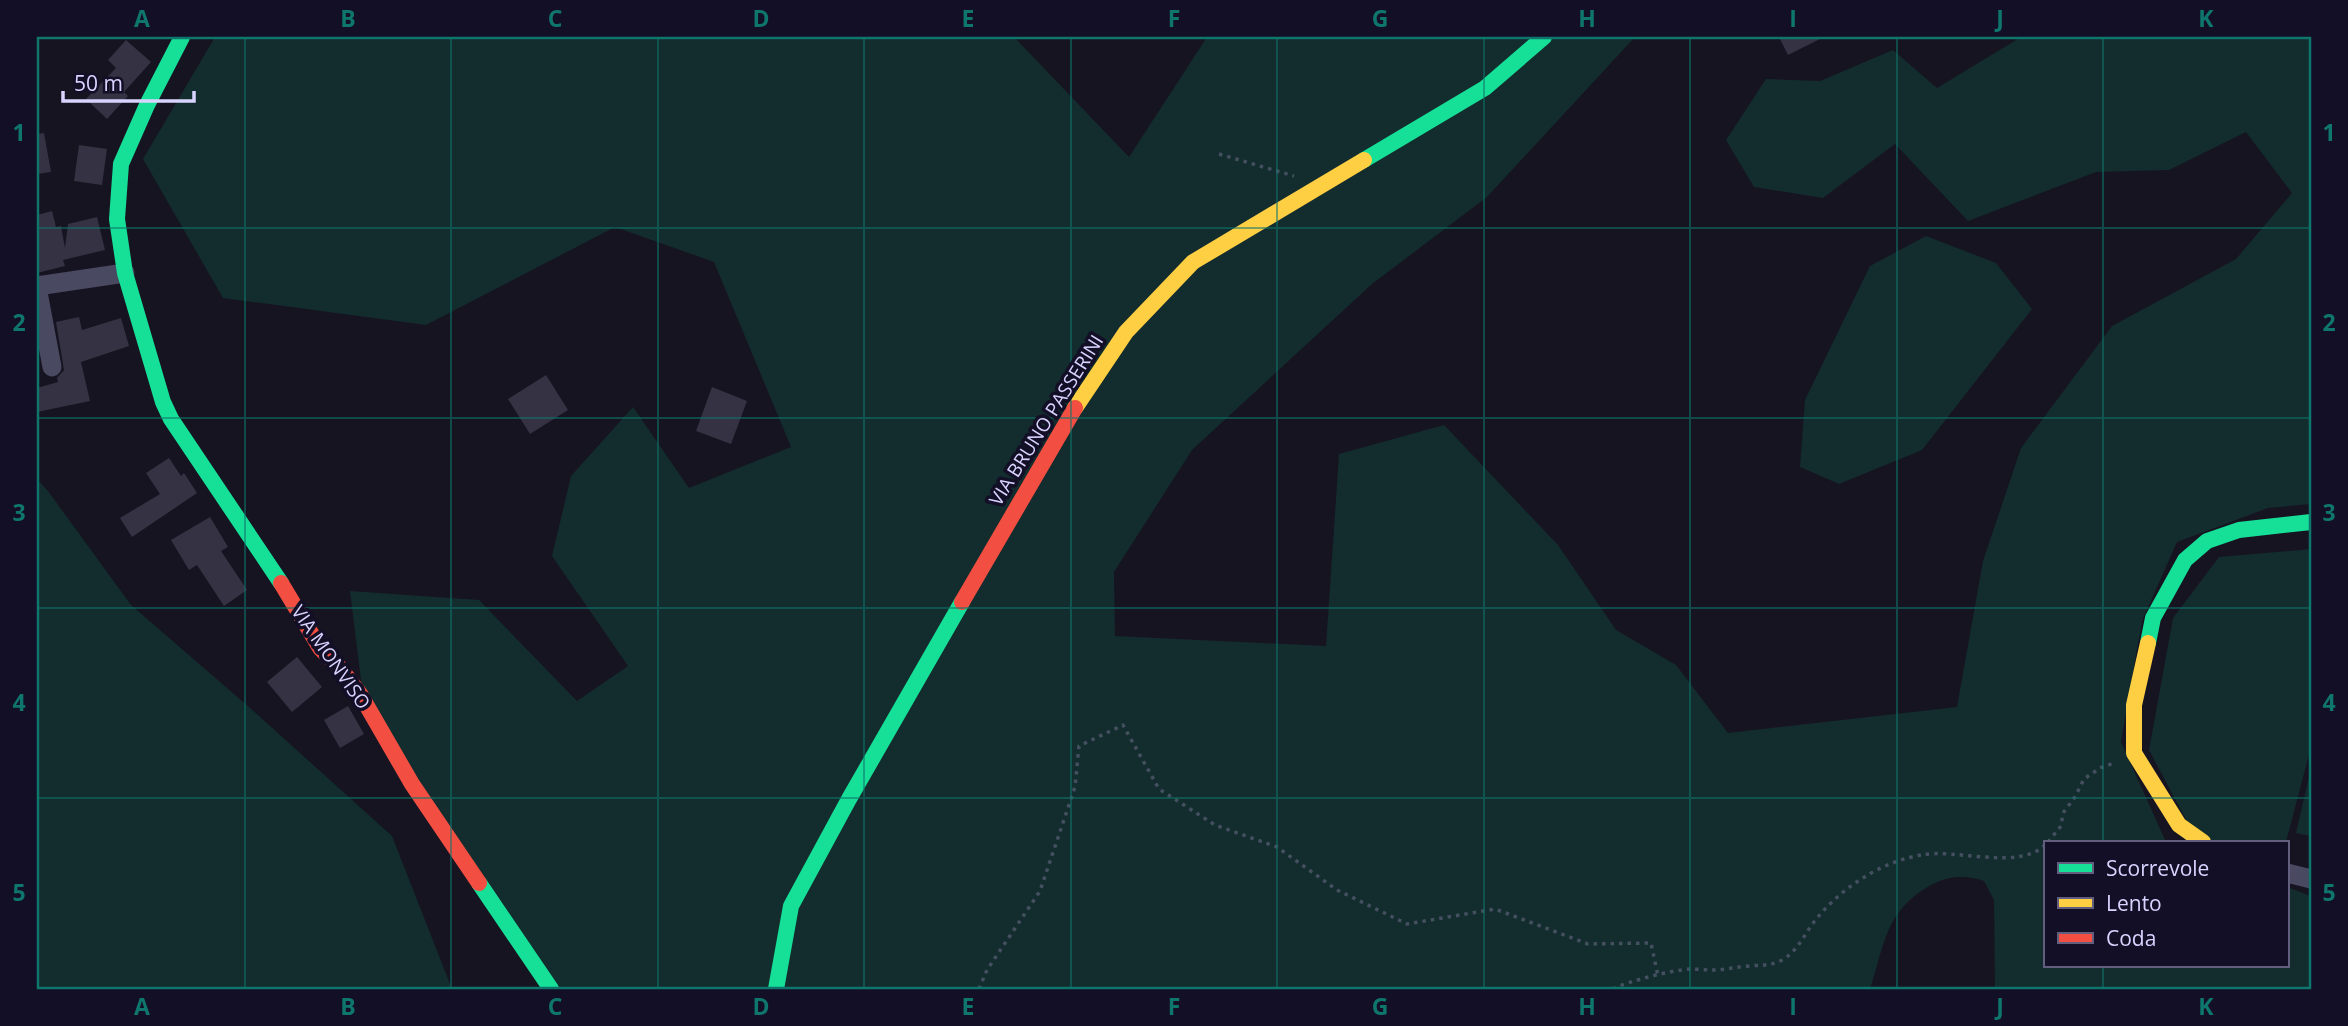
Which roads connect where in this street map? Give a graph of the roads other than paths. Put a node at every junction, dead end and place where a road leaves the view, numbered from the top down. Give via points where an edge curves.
1 (182, 37) edge
2 (1544, 37) edge
3 (125, 273) junction
4 (37, 286) edge
5 (52, 367) dead end
6 (2311, 522) edge
7 (2202, 841) edge
8 (2288, 873) edge
9 (2311, 879) edge
10 (551, 989) edge
11 (776, 989) edge

1 - 3 street, VIA MONVISO via 121,164 117,219
2 - 11 street, VIA BRUNO PASSERINI via 1485,88 1193,262 1126,332 1056,437 791,906
3 - 4 street
3 - 10 street, VIA MONVISO via 171,419 313,638 360,694 412,784
4 - 5 street
6 - 7 street via 2239,530 2207,541 2185,560 2153,618 2134,705 2134,753 2179,825
8 - 9 street

